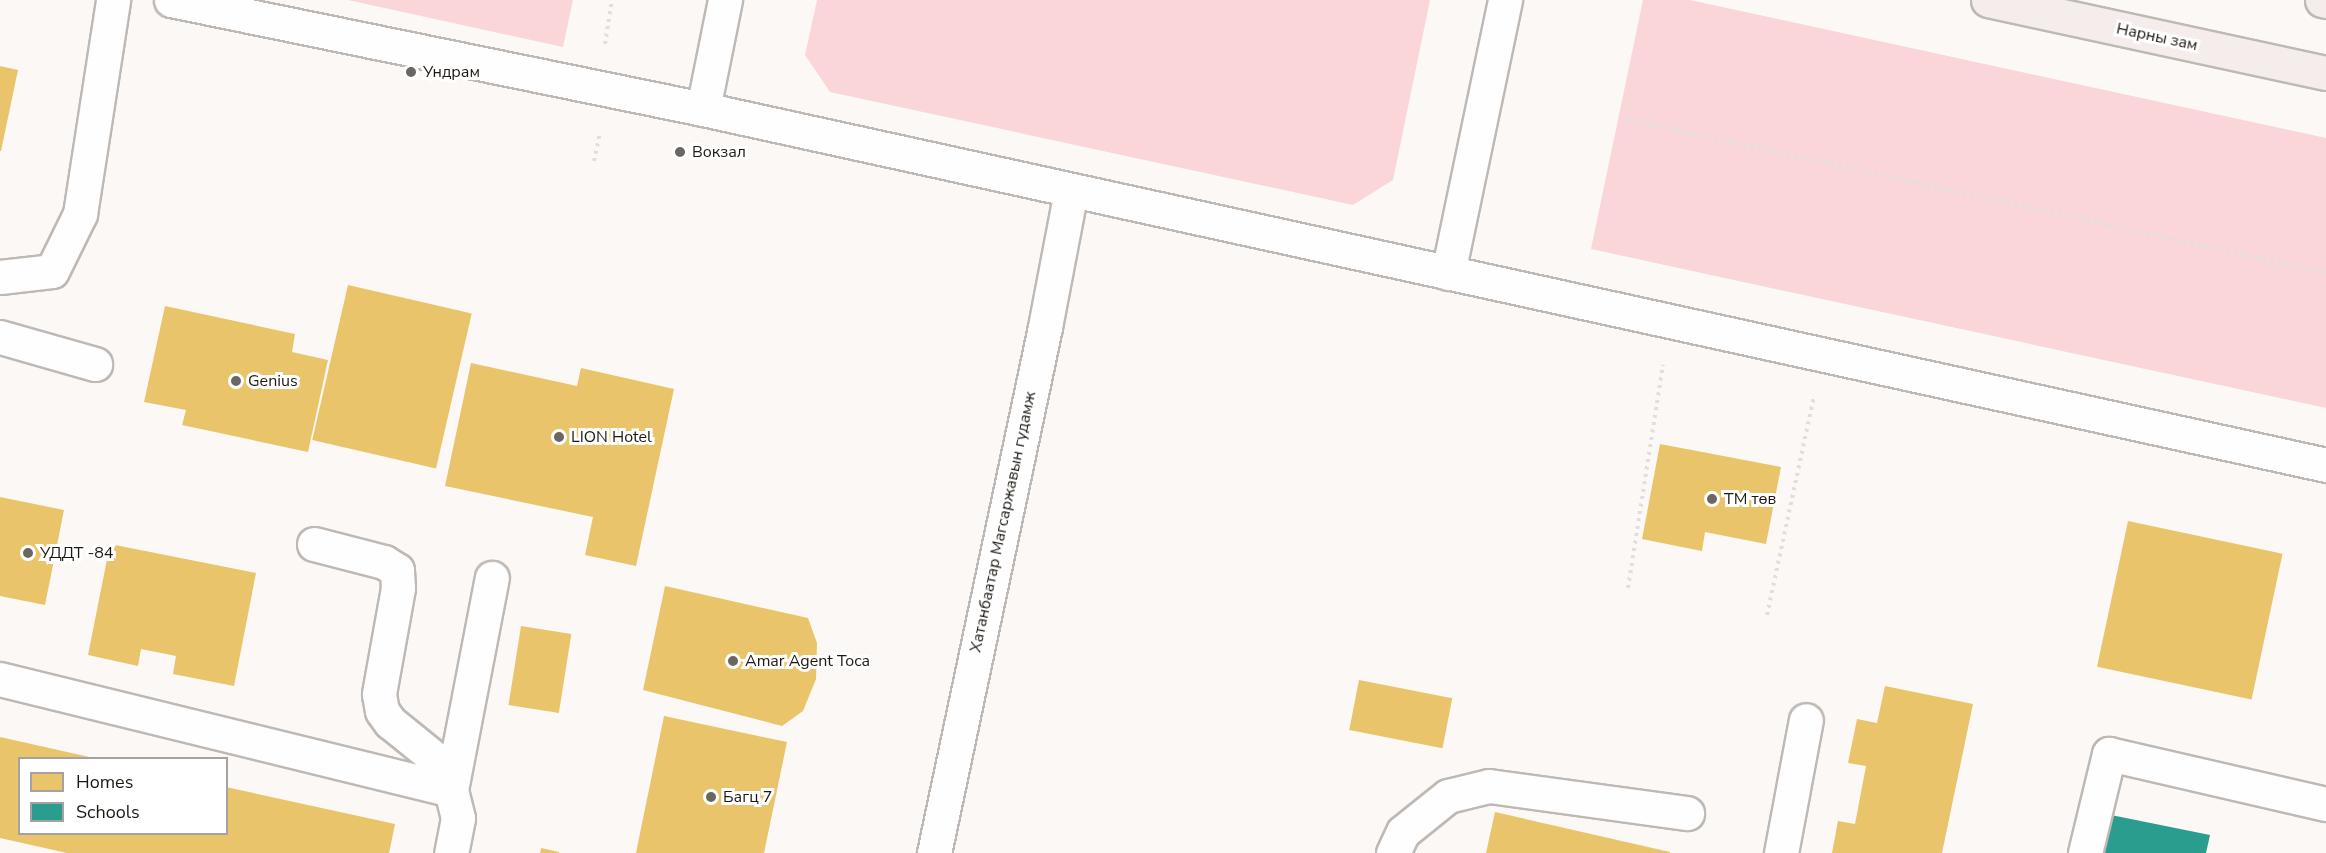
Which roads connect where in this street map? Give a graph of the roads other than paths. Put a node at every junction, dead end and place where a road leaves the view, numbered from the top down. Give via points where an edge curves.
1 (113, 0) edge
2 (171, 0) edge
3 (725, 0) edge
4 (1505, 0) edge
5 (1988, 0) edge
6 (2322, 0) edge
7 (2326, 1) edge
8 (2326, 73) edge
9 (703, 110) junction
10 (1071, 191) junction
11 (1448, 273) junction
12 (0, 277) edge
13 (0, 337) edge
14 (95, 364) dead end
15 (2326, 465) edge
16 (314, 544) dead end
17 (492, 578) dead end
18 (0, 678) edge
19 (1806, 720) dead end
20 (451, 790) junction
21 (2326, 804) edge
22 (1687, 813) dead end
23 (451, 853) edge
24 (934, 853) edge
25 (1393, 853) edge
26 (1781, 853) edge
27 (2085, 853) edge

1 - 12 street via 80,214 52,271
2 - 9 street
3 - 9 street
4 - 11 street
5 - 8 main road, Нарны зам
6 - 7 main road
9 - 10 street
10 - 11 street
10 - 24 street, Хатанбаатар Магсаржавын гудамж
11 - 15 street
13 - 14 street
16 - 20 street via 384,561 397,570 398,588 380,694 382,711 437,760
17 - 20 street
18 - 20 street
19 - 26 street
20 - 23 street via 458,818
21 - 27 street via 2109,754
22 - 25 street via 1489,786 1448,796 1403,832

